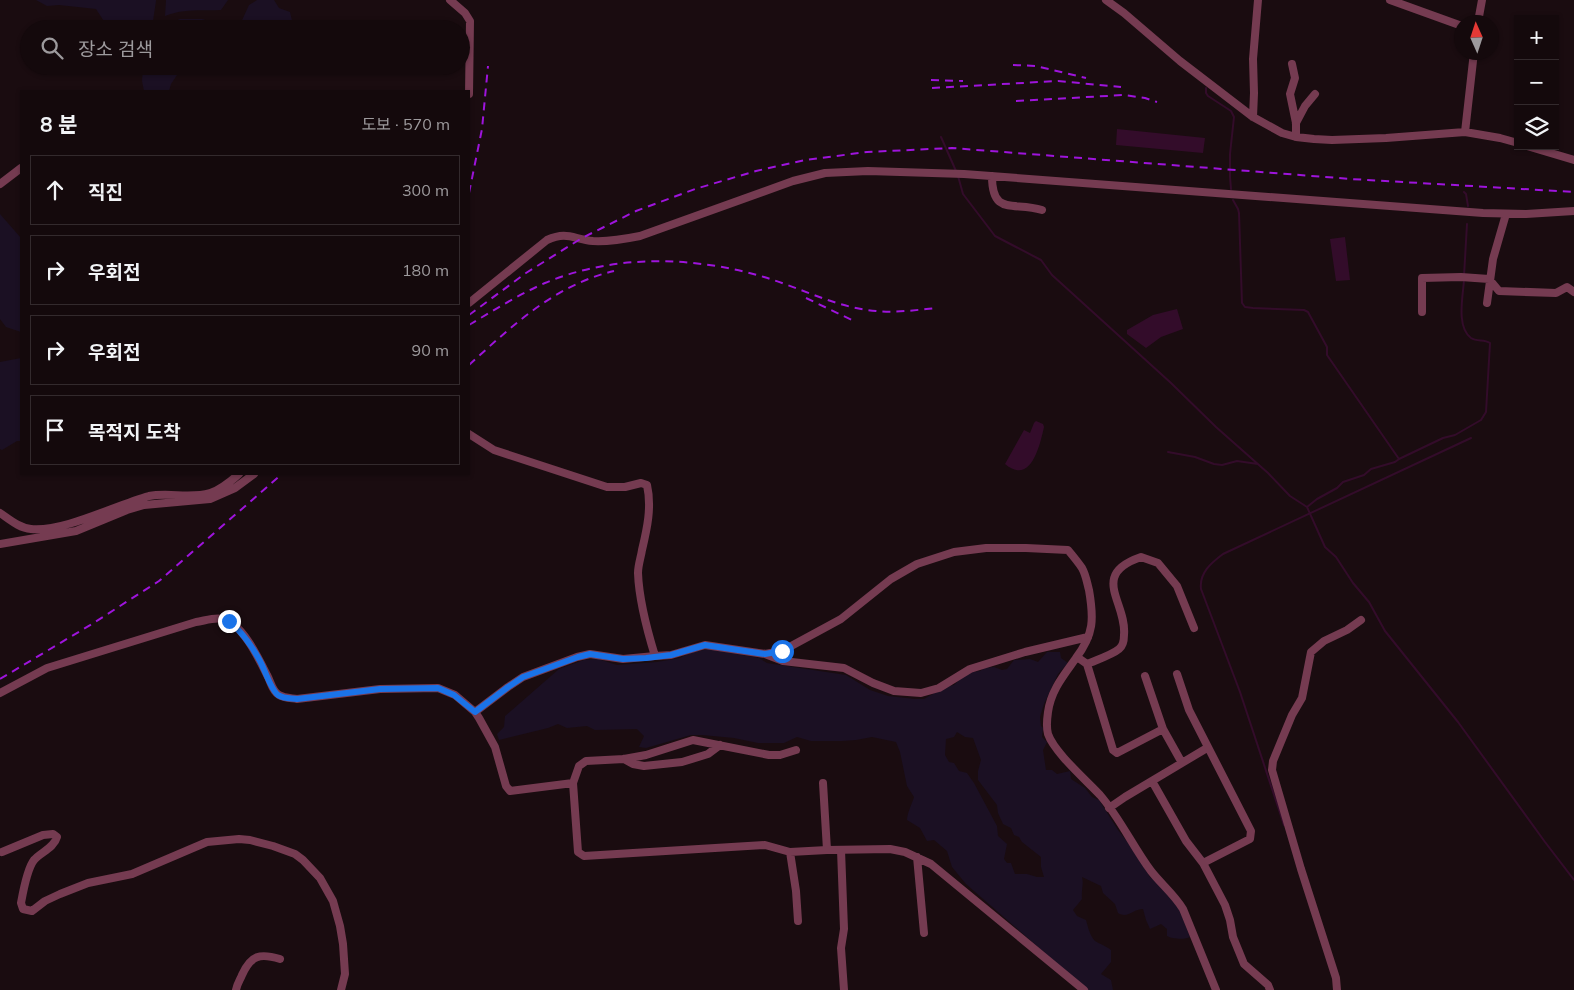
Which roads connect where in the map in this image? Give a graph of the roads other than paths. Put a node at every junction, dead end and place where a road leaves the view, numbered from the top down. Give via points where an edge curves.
1 (450, 0) edge
2 (1106, 0) edge
3 (1258, 0) edge
4 (1390, 0) edge
5 (1482, 0) edge
6 (1479, 15) edge
7 (469, 20) edge
8 (1454, 23) edge
9 (1473, 60) edge
10 (1292, 64) dead end
11 (469, 75) edge
12 (469, 90) edge
13 (1315, 94) dead end
14 (1253, 117) junction
15 (1296, 123) junction
16 (1465, 132) junction
17 (1296, 137) junction
18 (1514, 143) edge
19 (1540, 150) edge
20 (1574, 160) edge
21 (20, 169) edge
22 (992, 176) junction
23 (0, 184) edge
24 (1042, 210) dead end
25 (1574, 211) edge
26 (1506, 214) junction
27 (1489, 279) junction
28 (1574, 292) edge
29 (470, 302) edge
30 (1487, 303) dead end
31 (1422, 312) dead end
32 (470, 435) edge
33 (238, 475) edge
34 (253, 475) edge
35 (0, 513) edge
36 (22, 527) junction
37 (23, 540) junction
38 (0, 544) edge
39 (1361, 620) dead end
40 (1194, 628) dead end
41 (1088, 637) junction
42 (765, 654) junction
43 (655, 656) junction
44 (1077, 657) junction
45 (1087, 664) junction
46 (1177, 674) dead end
47 (1145, 676) dead end
48 (0, 693) edge
49 (475, 712) junction
50 (1163, 729) junction
51 (720, 745) junction
52 (1207, 748) junction
53 (796, 750) dead end
54 (624, 759) junction
55 (1182, 763) junction
56 (1152, 781) junction
57 (574, 783) junction
58 (823, 784) dead end
59 (1109, 808) junction
60 (827, 850) junction
61 (841, 850) junction
62 (2, 852) dead end
63 (790, 852) junction
64 (917, 857) junction
65 (1203, 863) junction
66 (798, 921) dead end
67 (924, 933) dead end
68 (280, 959) dead end
69 (236, 990) edge
70 (340, 990) edge
71 (844, 990) edge
72 (1084, 990) edge
73 (1216, 990) edge
74 (1270, 990) edge
75 (1337, 990) edge

1 - 7 street
2 - 14 street
3 - 14 street via 1253,58
4 - 8 street
5 - 6 street
9 - 16 street
10 - 15 street via 1295,78 1290,94
11 - 12 street
13 - 15 street
14 - 17 street
15 - 17 street
16 - 17 street via 1332,140
16 - 18 street
19 - 20 street
21 - 23 street
22 - 24 street via 993,193 998,201
22 - 26 street
22 - 29 street via 868,171 825,173 793,181 640,236 592,241 557,235
25 - 26 street
26 - 27 street
27 - 28 street via 1499,291 1556,293 1566,287
27 - 30 street
27 - 31 street via 1422,278
32 - 43 street via 494,450 607,487 647,485 648,523 638,571 640,595
33 - 36 street via 212,492 150,496 56,527
34 - 37 street via 235,488 210,499 144,505 76,531
35 - 36 street
36 - 37 street
37 - 38 street
39 - 75 street via 1311,652 1302,698 1292,715 1272,770
40 - 45 street via 1177,586 1158,563 1141,558 1133,560 1119,569 1113,584 1123,621 1124,641 1119,649
41 - 42 street via 970,669 939,688 921,693 894,691 844,668 783,661
41 - 42 street via 1092,608 1087,582 1083,570 1068,550 986,548 954,552 917,564 891,579 841,619 782,651
41 - 44 street
42 - 43 street via 705,645
43 - 49 street via 623,659 590,654 578,657 523,677
44 - 45 street
44 - 59 street via 1049,703 1048,735
45 - 50 street via 1116,753
46 - 52 street
47 - 50 street
48 - 49 street via 47,668 216,618 229,621 236,627 259,660 273,689 285,698 380,689 438,688 454,695
49 - 57 street via 495,747 510,791
50 - 55 street
51 - 53 street via 780,755
51 - 54 street via 692,740
51 - 54 street via 708,754 682,762 644,766
52 - 55 street
52 - 65 street via 1251,831 1250,840
54 - 57 street via 586,761 579,766
55 - 56 street
56 - 59 street
56 - 65 street via 1186,841
57 - 63 street via 578,852 584,856 765,845
58 - 60 street
59 - 73 street via 1150,870 1177,898
60 - 61 street
60 - 63 street
61 - 64 street via 890,850
61 - 71 street
62 - 70 street via 43,835 57,837 30,866 21,903 23,909 32,911 45,901 88,883 132,874 208,842 250,840 286,849 311,868 333,901 343,944 344,974
63 - 66 street
64 - 67 street
64 - 72 street via 931,864
65 - 74 street via 1225,905 1241,959
68 - 69 street via 266,956 250,960

